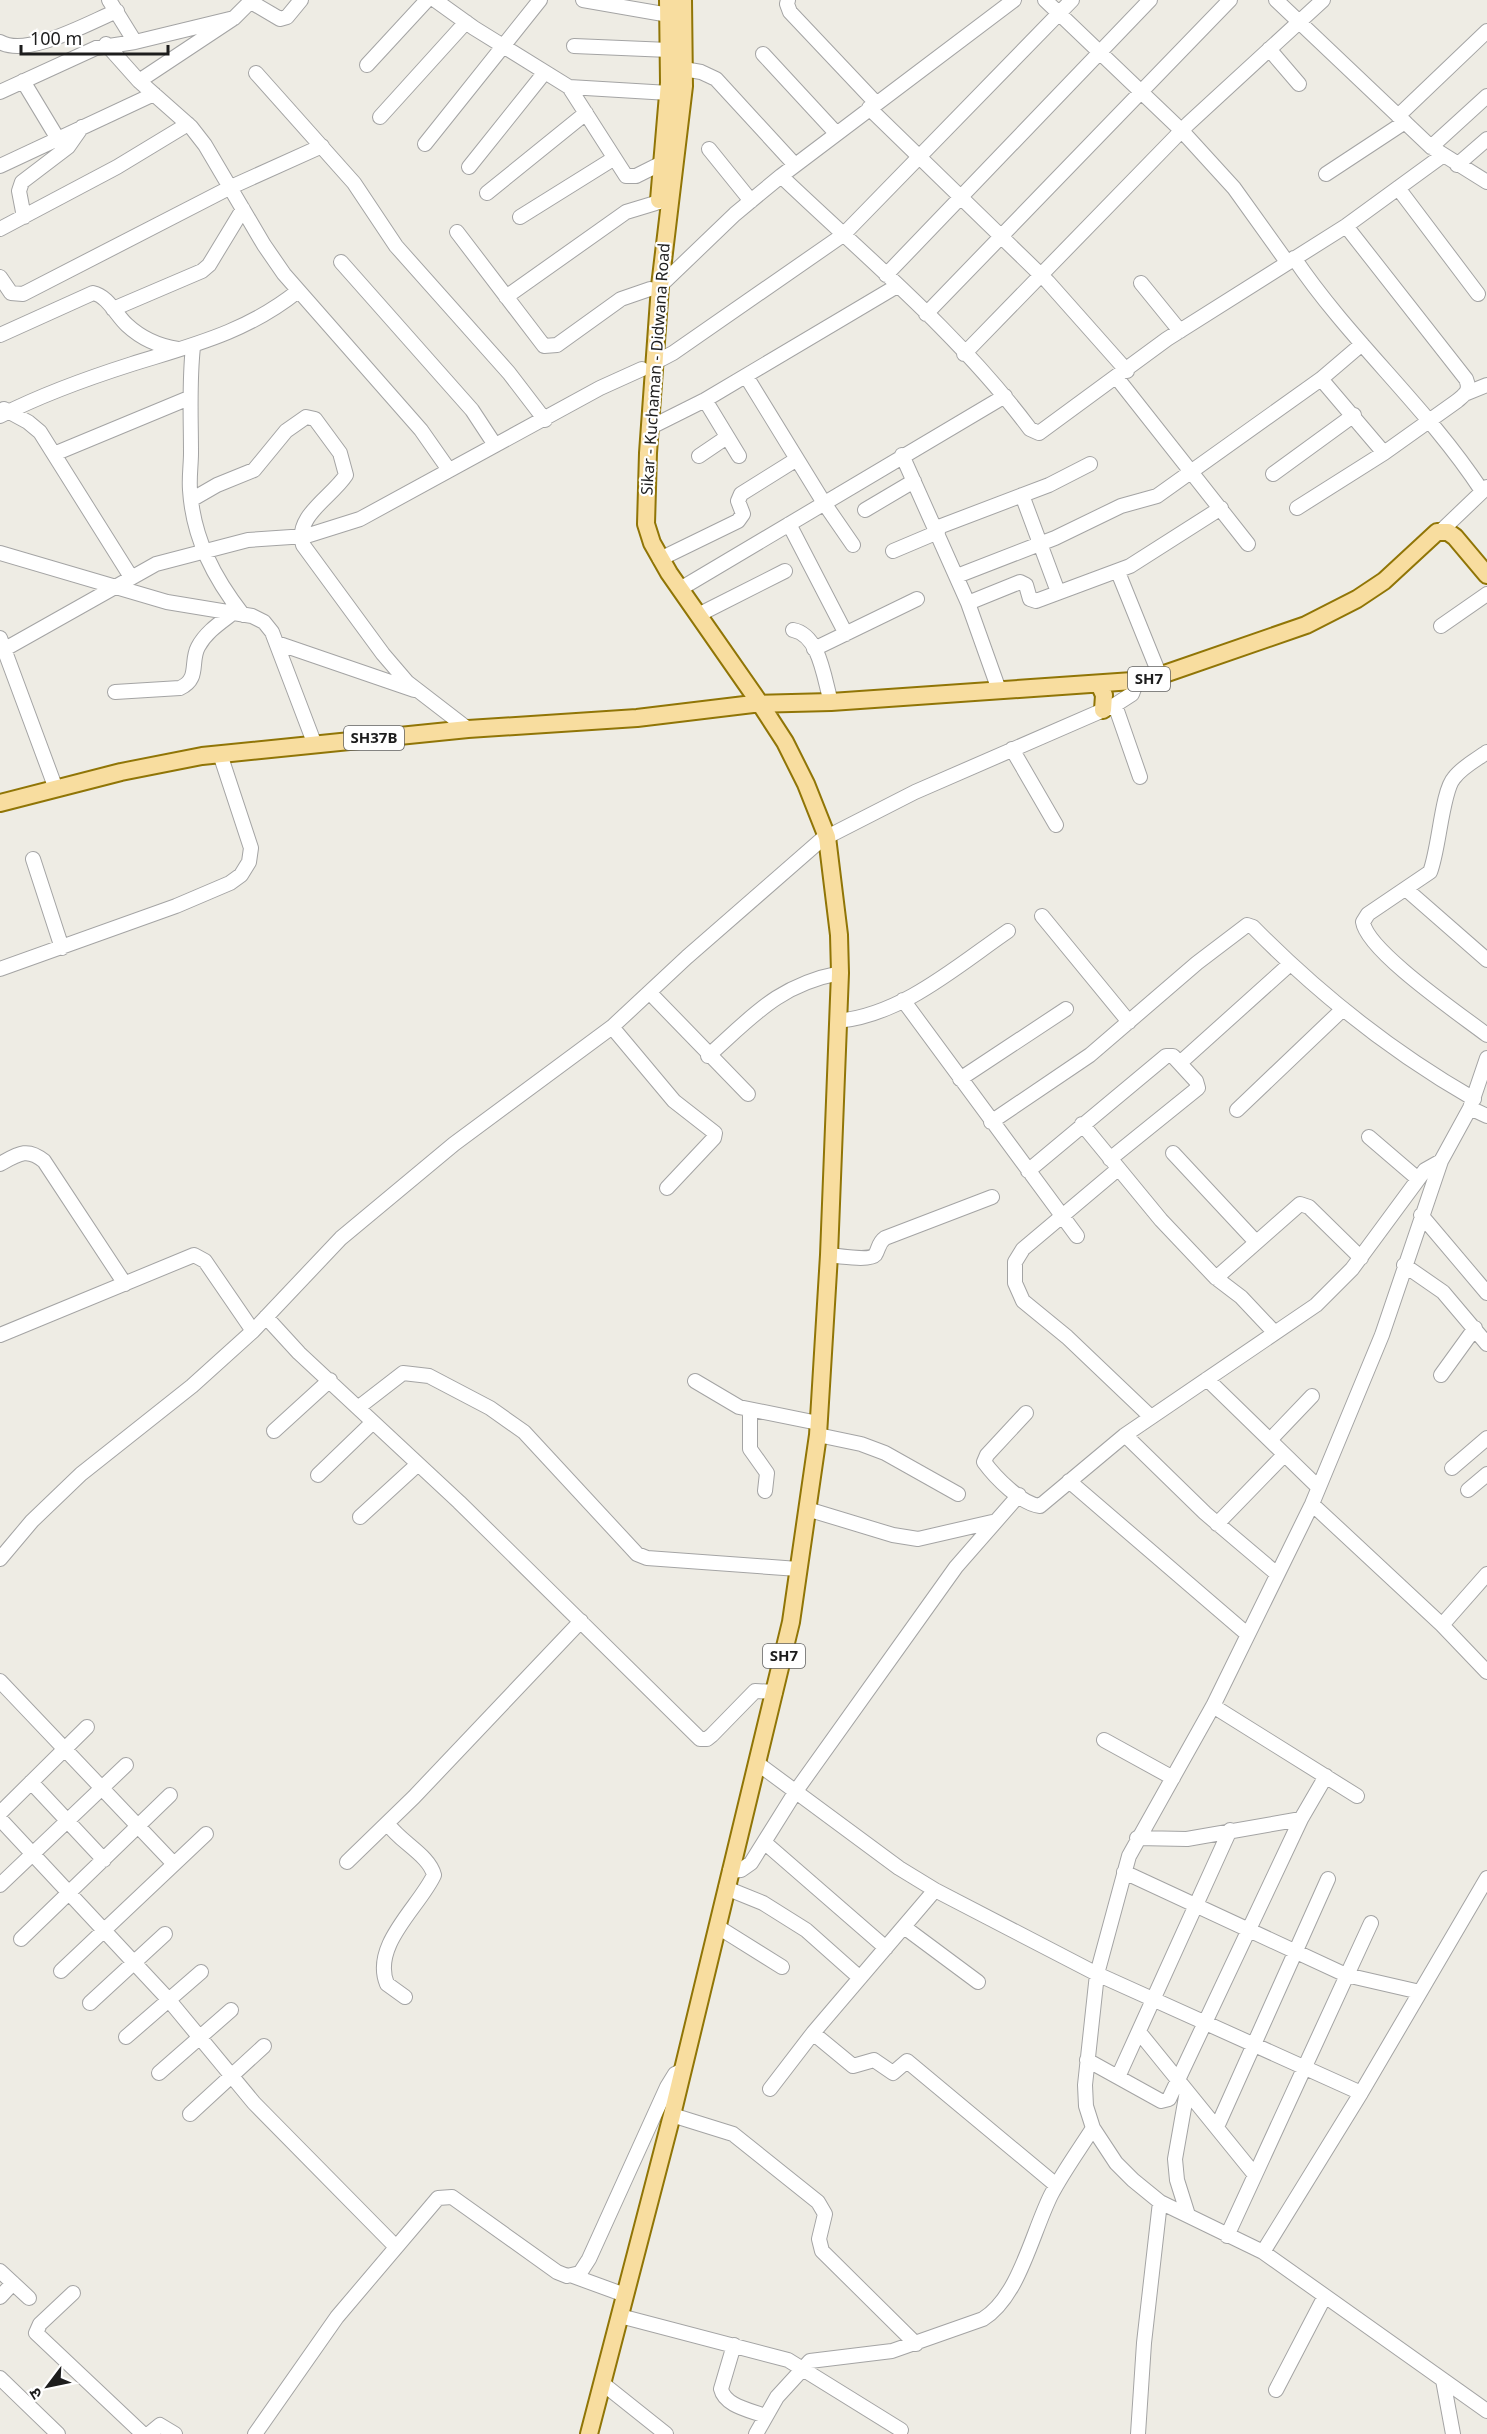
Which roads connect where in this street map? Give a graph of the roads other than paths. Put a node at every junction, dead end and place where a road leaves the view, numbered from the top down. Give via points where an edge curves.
1 (301, 0) edge
2 (428, 0) edge
3 (435, 0) edge
4 (540, 0) edge
5 (583, 0) edge
6 (683, 0) edge
7 (788, 0) edge
8 (1045, 0) edge
9 (1072, 0) edge
10 (1150, 0) edge
11 (1230, 0) edge
12 (1276, 0) edge
13 (1323, 0) edge
14 (252, 1) edge
15 (1006, 2) edge
16 (113, 5) edge
17 (669, 7) edge
18 (1058, 14) junction
19 (234, 18) junction
20 (466, 22) junction
21 (1299, 22) junction
22 (1487, 31) edge
23 (0, 42) edge
24 (135, 42) junction
25 (106, 44) junction
26 (502, 45) junction
27 (574, 46) dead end
28 (1269, 49) junction
29 (669, 50) junction
30 (1100, 52) junction
31 (763, 54) dead end
32 (367, 65) dead end
33 (684, 69) junction
34 (256, 72) dead end
35 (545, 72) junction
36 (23, 81) junction
37 (139, 81) junction
38 (1299, 84) dead end
39 (569, 87) junction
40 (1141, 91) junction
41 (0, 92) edge
42 (669, 93) junction
43 (154, 94) junction
44 (1487, 96) edge
45 (873, 106) junction
46 (585, 113) junction
47 (380, 117) dead end
48 (1402, 119) junction
49 (188, 124) junction
50 (82, 127) junction
51 (1182, 131) junction
52 (836, 133) junction
53 (58, 138) junction
54 (1487, 139) edge
55 (426, 144) dead end
56 (322, 146) junction
57 (709, 149) dead end
58 (1437, 152) junction
59 (921, 157) junction
60 (613, 159) junction
61 (662, 163) junction
62 (795, 165) junction
63 (1457, 165) junction
64 (0, 166) edge
65 (469, 167) dead end
66 (1326, 174) dead end
67 (781, 176) junction
68 (1487, 182) edge
69 (231, 187) junction
70 (1398, 188) junction
71 (487, 193) dead end
72 (961, 195) junction
73 (751, 201) junction
74 (659, 202) junction
75 (243, 209) junction
76 (24, 217) junction
77 (520, 218) dead end
78 (1346, 226) junction
79 (0, 229) edge
80 (457, 232) dead end
81 (843, 235) junction
82 (1000, 235) junction
83 (1290, 260) junction
84 (341, 262) dead end
85 (886, 275) junction
86 (1042, 276) junction
87 (0, 277) edge
88 (1141, 283) dead end
89 (897, 286) junction
90 (655, 288) junction
91 (298, 291) junction
92 (1478, 294) dead end
93 (506, 297) junction
94 (113, 309) junction
95 (926, 314) junction
96 (1180, 331) junction
97 (0, 335) edge
98 (1362, 344) junction
99 (188, 348) junction
100 (964, 354) junction
101 (648, 366) junction
102 (1122, 374) junction
103 (746, 376) junction
104 (1321, 379) junction
105 (1487, 385) edge
106 (1467, 393) junction
107 (1005, 396) junction
108 (189, 398) junction
109 (705, 400) junction
110 (3, 412) edge
111 (1354, 415) junction
112 (544, 420) junction
113 (1429, 420) junction
114 (649, 428) junction
115 (727, 437) junction
116 (495, 446) junction
117 (1384, 453) junction
118 (54, 454) junction
119 (902, 455) junction
120 (699, 456) dead end
121 (739, 456) dead end
122 (797, 459) junction
123 (1090, 464) dead end
124 (449, 470) junction
125 (1192, 471) junction
126 (1273, 474) dead end
127 (914, 481) junction
128 (1484, 489) edge
129 (1022, 495) junction
130 (191, 500) junction
131 (824, 503) junction
132 (1221, 508) junction
133 (1297, 508) dead end
134 (865, 510) dead end
135 (789, 524) junction
136 (937, 530) junction
137 (1441, 531) junction
138 (300, 535) junction
139 (1040, 544) junction
140 (1248, 544) dead end
141 (853, 545) dead end
142 (204, 551) junction
143 (893, 551) dead end
144 (0, 553) edge
145 (660, 559) junction
146 (785, 571) dead end
147 (1118, 572) junction
148 (1487, 575) edge
149 (957, 576) junction
150 (130, 577) junction
151 (117, 586) junction
152 (680, 589) junction
153 (1058, 592) junction
154 (1487, 594) edge
155 (917, 598) dead end
156 (968, 603) junction
157 (238, 614) junction
158 (698, 615) junction
159 (1441, 626) dead end
160 (793, 630) dead end
161 (846, 634) junction
162 (3, 643) edge
163 (277, 643) junction
164 (814, 649) junction
165 (1160, 676) junction
166 (1137, 681) junction
167 (1099, 684) junction
168 (999, 690) junction
169 (418, 691) junction
170 (115, 692) dead end
171 (831, 702) junction
172 (757, 704) junction
173 (1109, 707) junction
174 (468, 729) junction
175 (315, 745) junction
176 (1012, 749) junction
177 (1487, 752) edge
178 (220, 754) junction
179 (1140, 777) dead end
180 (56, 789) junction
181 (0, 803) edge
182 (1056, 825) dead end
183 (824, 838) junction
184 (33, 859) dead end
185 (1407, 890) junction
186 (1042, 916) dead end
187 (1008, 932) dead end
188 (62, 948) junction
189 (1487, 960) edge
190 (1290, 964) junction
191 (0, 969) edge
192 (840, 973) junction
193 (650, 993) junction
194 (903, 1000) junction
195 (1066, 1009) dead end
196 (1343, 1010) junction
197 (838, 1021) junction
198 (1129, 1022) junction
199 (612, 1027) junction
200 (1487, 1035) edge
201 (708, 1056) junction
202 (1487, 1058) edge
203 (1181, 1062) junction
204 (960, 1079) junction
205 (748, 1095) dead end
206 (1472, 1103) junction
207 (1237, 1110) dead end
208 (1487, 1116) edge
209 (991, 1122) junction
210 (1082, 1124) junction
211 (1369, 1137) dead end
212 (1173, 1153) dead end
213 (1441, 1161) junction
214 (0, 1164) edge
215 (1114, 1164) junction
216 (1028, 1171) junction
217 (1418, 1179) junction
218 (667, 1188) dead end
219 (992, 1197) dead end
220 (1421, 1215) junction
221 (1061, 1217) junction
222 (1077, 1236) dead end
223 (1256, 1242) junction
224 (830, 1256) junction
225 (1361, 1258) junction
226 (1404, 1265) junction
227 (1215, 1278) junction
228 (125, 1284) junction
229 (1487, 1293) edge
230 (266, 1317) junction
231 (1475, 1328) junction
232 (253, 1331) junction
233 (1275, 1334) junction
234 (0, 1335) edge
235 (1487, 1344) edge
236 (1441, 1375) dead end
237 (1207, 1379) junction
238 (330, 1380) junction
239 (695, 1381) dead end
240 (1312, 1396) dead end
241 (359, 1407) junction
242 (750, 1410) junction
243 (1026, 1413) dead end
244 (1152, 1417) junction
245 (373, 1422) junction
246 (818, 1429) junction
247 (274, 1431) dead end
248 (1125, 1435) junction
249 (1487, 1438) edge
250 (1270, 1440) junction
251 (1284, 1455) junction
252 (418, 1464) junction
253 (1452, 1468) dead end
254 (1487, 1474) edge
255 (318, 1475) dead end
256 (1069, 1481) junction
257 (1318, 1488) junction
258 (1468, 1490) dead end
259 (765, 1491) dead end
260 (958, 1494) dead end
261 (1019, 1495) junction
262 (1312, 1504) junction
263 (807, 1509) junction
264 (360, 1517) dead end
265 (992, 1522) junction
266 (1217, 1524) junction
267 (0, 1559) edge
268 (798, 1569) junction
269 (1277, 1574) junction
270 (1487, 1574) edge
271 (581, 1621) junction
272 (1442, 1625) junction
273 (1247, 1634) junction
274 (1485, 1664) edge
275 (0, 1681) edge
276 (775, 1692) junction
277 (1213, 1706) junction
278 (87, 1727) dead end
279 (1104, 1740) dead end
280 (65, 1749) junction
281 (757, 1762) junction
282 (126, 1765) dead end
283 (1326, 1776) junction
284 (1173, 1778) junction
285 (31, 1782) junction
286 (100, 1788) junction
287 (796, 1791) junction
288 (170, 1796) dead end
289 (1357, 1796) dead end
290 (0, 1813) edge
291 (0, 1819) edge
292 (1301, 1819) junction
293 (68, 1820) junction
294 (388, 1824) junction
295 (139, 1826) junction
296 (1230, 1830) junction
297 (206, 1834) dead end
298 (1137, 1838) junction
299 (764, 1842) junction
300 (31, 1853) junction
301 (104, 1860) junction
302 (347, 1862) dead end
303 (174, 1864) junction
304 (730, 1871) junction
305 (1124, 1872) junction
306 (1487, 1878) edge
307 (1328, 1879) dead end
308 (0, 1885) edge
309 (726, 1888) junction
310 (935, 1890) junction
311 (69, 1892) junction
312 (1197, 1904) junction
313 (1371, 1923) dead end
314 (718, 1927) junction
315 (904, 1927) junction
316 (1250, 1929) junction
317 (104, 1930) junction
318 (165, 1934) dead end
319 (21, 1939) dead end
320 (886, 1948) junction
321 (1298, 1951) junction
322 (134, 1962) junction
323 (782, 1967) dead end
324 (62, 1971) dead end
325 (201, 1972) dead end
326 (1097, 1974) junction
327 (1346, 1975) junction
328 (860, 1978) junction
329 (978, 1982) dead end
330 (1420, 1992) junction
331 (405, 1996) dead end
332 (168, 2000) junction
333 (1154, 2000) junction
334 (90, 2003) dead end
335 (231, 2010) dead end
336 (1206, 2023) junction
337 (1139, 2032) junction
338 (813, 2033) junction
339 (126, 2037) dead end
340 (200, 2037) junction
341 (264, 2046) dead end
342 (1255, 2046) junction
343 (1087, 2060) junction
344 (1304, 2068) junction
345 (683, 2070) junction
346 (159, 2073) dead end
347 (232, 2076) junction
348 (1118, 2077) junction
349 (1182, 2086) junction
350 (770, 2089) dead end
351 (1361, 2093) junction
352 (190, 2114) dead end
353 (672, 2115) junction
354 (1217, 2127) junction
355 (1093, 2128) junction
356 (1255, 2175) junction
357 (1056, 2185) junction
358 (1160, 2202) junction
359 (1188, 2215) junction
360 (1227, 2235) junction
361 (395, 2246) junction
362 (1263, 2252) junction
363 (0, 2271) edge
364 (573, 2276) junction
365 (13, 2283) junction
366 (72, 2293) dead end
367 (625, 2295) junction
368 (0, 2296) edge
369 (1325, 2296) junction
370 (29, 2298) dead end
371 (620, 2316) junction
372 (916, 2344) junction
373 (734, 2345) junction
374 (801, 2367) junction
375 (0, 2378) edge
376 (1443, 2380) junction
377 (603, 2383) junction
378 (1276, 2390) dead end
379 (1487, 2411) edge
380 (765, 2416) junction
381 (901, 2430) dead end
382 (58, 2434) edge
383 (144, 2434) edge
384 (149, 2434) edge
385 (175, 2434) edge
386 (255, 2434) edge
387 (590, 2434) edge
388 (666, 2434) edge
389 (756, 2434) edge
390 (1138, 2434) edge
391 (1453, 2434) edge

1 - 14 street via 287,17 280,19
2 - 32 street
3 - 20 street
4 - 26 street
5 - 17 street
6 - 33 main road, Sikar - Kuchaman - Didwana Road
7 - 45 street via 790,12
8 - 18 street
9 - 18 street
10 - 30 street
11 - 40 street
12 - 21 street
13 - 21 street
14 - 19 street
15 - 45 street
16 - 23 street via 30,46 14,47
16 - 24 street
17 - 29 main road, Sikar - Kuchaman - Didwana Road
18 - 30 street
18 - 59 street
19 - 24 street
19 - 37 street
20 - 26 street
20 - 47 street
21 - 28 street
21 - 48 street
22 - 48 street
24 - 25 street
25 - 36 street
25 - 37 street
26 - 35 street
26 - 55 street
27 - 29 street
28 - 38 street
28 - 51 street
29 - 42 main road, Sikar - Kuchaman - Didwana Road
30 - 40 street
30 - 72 street
31 - 52 street
33 - 62 street via 716,79
33 - 90 main road, Sikar - Kuchaman - Didwana Road
34 - 56 street
35 - 39 street
35 - 65 street
36 - 41 street
36 - 53 street
37 - 43 street
39 - 42 street
39 - 46 street
40 - 51 street
40 - 82 street
42 - 61 main road, Sikar - Kuchaman - Didwana Road
43 - 49 street
43 - 50 street
44 - 58 street
45 - 52 street
45 - 59 street
46 - 60 street
46 - 71 street
48 - 58 street
48 - 66 street
49 - 69 street
49 - 76 street
50 - 53 street
50 - 76 street via 68,147 22,183 19,190
51 - 83 street via 1234,188
51 - 86 street
52 - 62 street
53 - 64 street
54 - 63 street
56 - 69 street
56 - 112 street via 354,183 396,246 509,372
57 - 73 street
58 - 63 street
58 - 70 street
59 - 72 street
59 - 81 street
60 - 61 street via 630,178
60 - 77 street
61 - 74 main road, Sikar - Kuchaman - Didwana Road
62 - 67 street
63 - 68 street
67 - 73 street
67 - 81 street
69 - 75 street
69 - 87 street via 24,294 11,293
70 - 78 street
70 - 92 street
72 - 82 street
72 - 85 street
73 - 90 street
74 - 90 main road, Sikar - Kuchaman - Didwana Road
74 - 93 street via 626,212
75 - 91 street
75 - 94 street via 202,271
76 - 79 street
78 - 83 street
78 - 106 street via 1466,379
80 - 93 street
81 - 85 street
81 - 101 street via 673,353
82 - 86 street
82 - 95 street
83 - 96 street
83 - 98 street
84 - 116 street via 472,410
85 - 89 street
86 - 100 street
86 - 102 street
88 - 96 street
89 - 95 street
89 - 103 street
90 - 93 street via 621,299 550,347 538,341
90 - 101 main road, Sikar - Kuchaman - Didwana Road
91 - 99 street via 258,320
91 - 124 street via 421,430
94 - 97 street via 93,293
94 - 99 street via 145,339 160,346
95 - 100 street
96 - 102 street
98 - 104 street
98 - 113 street
99 - 108 street
99 - 110 street via 132,364
100 - 107 street
101 - 112 street
101 - 114 main road, Sikar - Kuchaman - Didwana Road
101 - 172 main road, Sikar - Kuchaman - Didwana Road via 638,495 645,547 701,634
102 - 107 street via 1039,432 1030,429
102 - 125 street
103 - 109 street
103 - 122 street
104 - 111 street
104 - 125 street
105 - 106 street
106 - 113 street
107 - 119 street
108 - 118 street
108 - 130 street
109 - 114 street
109 - 115 street
110 - 118 street via 28,422 40,432
111 - 117 street
111 - 126 street
112 - 116 street
113 - 117 street
113 - 128 street
114 - 145 main road, Sikar - Kuchaman - Didwana Road via 646,524
115 - 120 street
115 - 121 street
116 - 124 street
117 - 133 street
118 - 150 street
119 - 127 street
119 - 131 street
122 - 131 street
122 - 145 street via 741,494 738,501 743,514 738,521
123 - 129 street
124 - 138 street via 360,519 328,531
125 - 132 street
125 - 139 street via 1157,496 1121,506
127 - 134 street
127 - 136 street
128 - 137 street
129 - 136 street
129 - 139 street
130 - 138 street via 254,470 286,431 310,416 340,453 346,475 313,511
130 - 142 street
131 - 135 street
131 - 141 street
132 - 140 street
132 - 147 street
135 - 152 street
135 - 161 street
136 - 143 street
136 - 149 street
137 - 148 main road via 1455,537
137 - 165 main road, SH7 via 1357,599 1306,625
138 - 142 street via 248,540
138 - 169 street via 312,559 383,654
139 - 149 street
139 - 153 street
142 - 150 street via 156,564
142 - 157 street
144 - 151 street
145 - 152 main road, Sikar - Kuchaman - Didwana Road
146 - 158 street
147 - 153 street
147 - 165 street
149 - 156 street
150 - 151 street
151 - 157 street via 167,602
151 - 162 street
152 - 158 main road, Sikar - Kuchaman - Didwana Road
153 - 156 street via 1033,601 1026,585 1020,582
154 - 159 street
155 - 161 street
156 - 168 street
157 - 163 street via 264,622
157 - 170 street via 209,631 201,642 196,650 194,674 187,685
158 - 172 main road, Sikar - Kuchaman - Didwana Road
160 - 164 street via 806,634
161 - 164 street
162 - 180 street
163 - 169 street
163 - 175 street
164 - 171 street
165 - 166 main road, SH7
166 - 167 main road, SH7
166 - 173 street via 1132,694
167 - 168 main road, SH7
167 - 173 main road
168 - 171 main road, SH7
169 - 174 street
171 - 172 main road, SH7
172 - 174 main road, SH37B via 637,718
172 - 183 main road, SH7
173 - 176 street
173 - 179 street
174 - 175 main road, SH37B
175 - 178 main road, SH37B
176 - 182 street
176 - 183 street
177 - 185 street via 1448,786 1435,860 1430,872
178 - 180 main road, SH37B via 121,772
178 - 188 street via 251,848 241,875 176,906
180 - 181 main road, SH37B
183 - 192 main road, SH7 via 838,923
183 - 193 street
184 - 188 street
185 - 189 street
185 - 200 street via 1368,915 1363,922 1365,931 1400,967
186 - 198 street
187 - 194 street
188 - 191 street
190 - 196 street
190 - 198 street via 1247,925
190 - 203 street
192 - 197 main road, SH7
192 - 201 street via 802,982 781,994
193 - 199 street
193 - 201 street
194 - 197 street via 862,1017
194 - 204 street
195 - 204 street
196 - 206 street
196 - 207 street
197 - 224 main road, SH7
198 - 209 street via 1078,1063
199 - 218 street via 674,1101 715,1132 714,1138
199 - 230 street via 421,1170 323,1255
201 - 205 street
202 - 206 street
203 - 210 street via 1166,1056
203 - 215 street via 1198,1088
204 - 209 street
206 - 208 street
206 - 213 street
209 - 216 street
210 - 215 street
210 - 216 street
211 - 217 street
212 - 223 street
213 - 217 street via 1430,1165
213 - 220 street
214 - 228 street via 25,1152 44,1161
215 - 221 street
215 - 227 street
216 - 221 street
217 - 225 street
219 - 224 street via 885,1238 870,1258
220 - 226 street
220 - 229 street
221 - 222 street
221 - 244 street via 1018,1255 1018,1292 1023,1301
223 - 225 street via 1296,1206 1304,1204
223 - 227 street
224 - 246 main road, SH7
225 - 233 street via 1316,1305
226 - 231 street via 1443,1292
226 - 257 street via 1371,1366
227 - 233 street via 1241,1297
228 - 232 street via 188,1257 201,1256
228 - 234 street
230 - 232 street
230 - 238 street
231 - 235 street
231 - 236 street
232 - 267 street via 184,1393 81,1474 32,1521
233 - 237 street
237 - 244 street
237 - 250 street
238 - 241 street
238 - 247 street
239 - 242 street via 729,1403
240 - 250 street
241 - 245 street
241 - 268 street via 403,1373 429,1376 490,1408 524,1432 637,1554 647,1558
242 - 246 street
242 - 259 street via 750,1449 767,1473
243 - 261 street via 984,1462
244 - 248 street
245 - 252 street
245 - 255 street
246 - 260 street via 885,1452
246 - 263 main road, SH7
248 - 256 street
248 - 266 street
249 - 253 street
250 - 251 street
251 - 257 street
251 - 266 street
252 - 264 street
252 - 271 street
254 - 258 street
256 - 261 street via 1040,1506
256 - 273 street
257 - 262 street
261 - 265 street
262 - 269 street
262 - 272 street
263 - 265 street via 918,1539
263 - 268 main road, SH7
265 - 287 street
266 - 269 street
268 - 276 main road, SH7
269 - 273 street
270 - 272 street
271 - 276 street via 700,1739 712,1736 755,1691
271 - 294 street
272 - 274 street
273 - 277 street
275 - 280 street
276 - 281 main road, SH7
277 - 283 street
277 - 284 street
278 - 280 street
279 - 284 street
280 - 285 street
280 - 286 street
281 - 287 street
281 - 304 main road, SH7
282 - 286 street
283 - 289 street
283 - 292 street
284 - 298 street
285 - 290 street
285 - 293 street
286 - 293 street
286 - 295 street
287 - 299 street
287 - 310 street
288 - 295 street
291 - 300 street
292 - 296 street
292 - 316 street
293 - 300 street
293 - 301 street
294 - 302 street
294 - 331 street via 434,1875 404,1917 387,1955 387,1984
295 - 301 street
295 - 303 street
296 - 298 street via 1187,1839
296 - 312 street
297 - 303 street
298 - 305 street
299 - 304 street via 746,1868
299 - 320 street
300 - 308 street
300 - 311 street
301 - 311 street
303 - 317 street
304 - 309 main road, SH7
305 - 312 street
305 - 326 street
306 - 330 street
307 - 321 street
309 - 314 main road, SH7
309 - 328 street via 763,1904 806,1930
310 - 315 street
310 - 326 street
311 - 317 street
311 - 319 street
312 - 316 street
312 - 333 street
313 - 327 street
314 - 323 street
314 - 345 main road, SH7
315 - 320 street
315 - 329 street
316 - 321 street
316 - 336 street
317 - 322 street
317 - 324 street
318 - 322 street
320 - 328 street
321 - 327 street
321 - 342 street
322 - 332 street
322 - 334 street
325 - 332 street
326 - 333 street
326 - 343 street
327 - 330 street
327 - 344 street
328 - 338 street
330 - 351 street
332 - 339 street
332 - 340 street
333 - 336 street
333 - 337 street
335 - 340 street
336 - 342 street
336 - 349 street
337 - 348 street
337 - 349 street
338 - 350 street
338 - 357 street via 853,2066 874,2060 893,2073 907,2061
340 - 346 street
340 - 347 street
341 - 347 street
342 - 344 street
342 - 354 street
343 - 348 street
343 - 355 street via 1084,2085
344 - 351 street
344 - 356 street
345 - 353 main road, SH7
345 - 364 street via 675,2074 667,2087 585,2268
347 - 352 street
347 - 361 street
348 - 349 street via 1161,2101 1169,2099
349 - 354 street
349 - 359 street via 1175,2159
351 - 362 street
353 - 367 main road, SH7
353 - 372 street via 732,2134 818,2202 825,2214 819,2239 822,2251
354 - 356 street
355 - 357 street
355 - 358 street via 1116,2163
356 - 360 street
357 - 372 street via 1001,2305 983,2319
358 - 359 street
358 - 390 street
359 - 360 street
360 - 362 street
361 - 364 street via 430,2205 445,2196 460,2202 557,2272
361 - 386 street via 320,2339
362 - 369 street
363 - 365 street
364 - 367 street
365 - 368 street
365 - 370 street
366 - 383 street via 40,2324 36,2333
367 - 371 main road, SH7
369 - 376 street
369 - 378 street
371 - 373 street
371 - 377 main road, SH7
372 - 374 street via 876,2354 810,2361
373 - 374 street
373 - 380 street via 722,2395
374 - 380 street
374 - 381 street
375 - 382 street
376 - 379 street
376 - 391 street
377 - 387 main road, SH7
377 - 388 street
380 - 389 street
384 - 385 street via 160,2425

